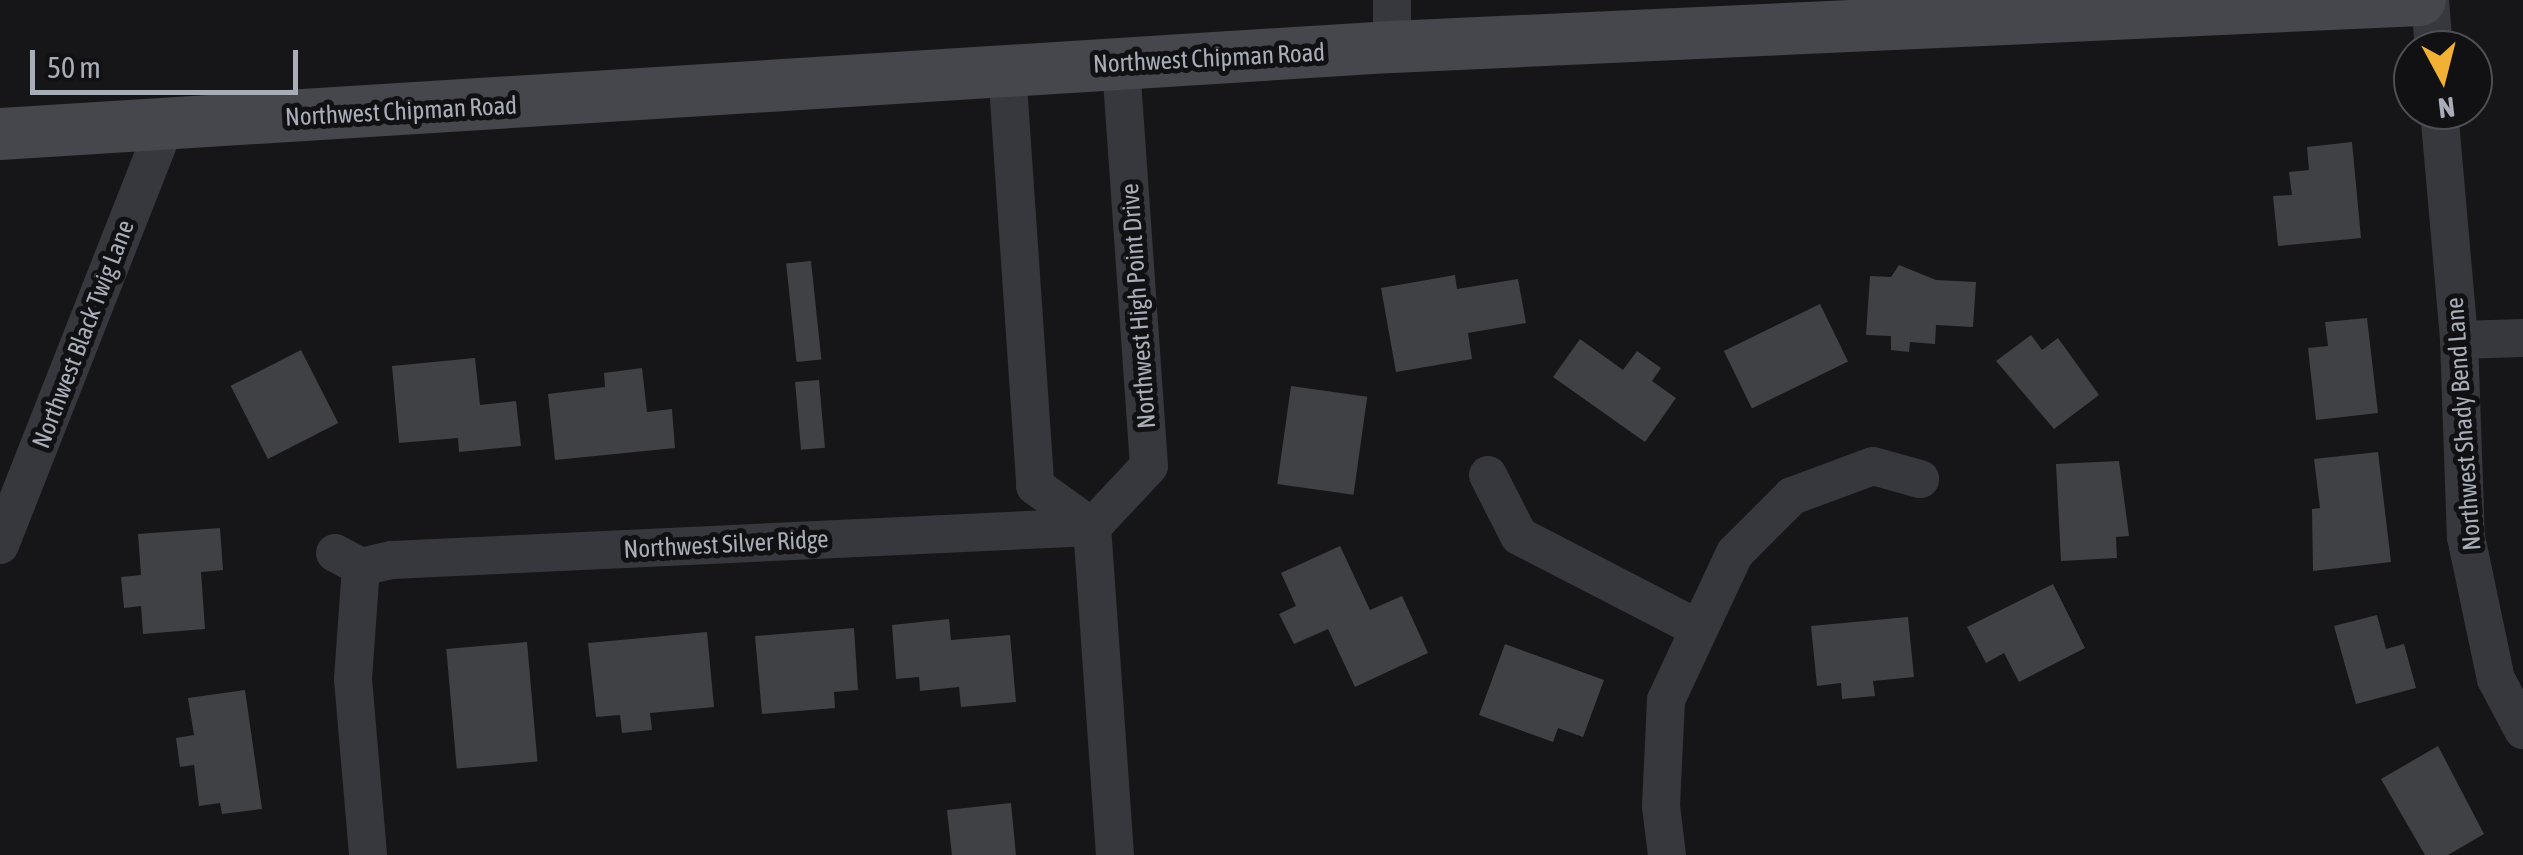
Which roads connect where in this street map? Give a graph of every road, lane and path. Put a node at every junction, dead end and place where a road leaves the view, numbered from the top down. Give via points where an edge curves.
1 (2420, 0) edge
2 (2430, 0) edge
3 (1891, 13) edge
4 (1392, 24) edge
5 (2432, 30) edge
6 (1122, 63) junction
7 (1007, 70) junction
8 (166, 122) junction
9 (2441, 130) edge
10 (0, 134) edge
11 (2523, 338) edge
12 (2459, 340) junction
13 (1488, 475) dead end
14 (1920, 478) dead end
15 (1092, 527) junction
16 (0, 545) edge
17 (1695, 628) junction
18 (2523, 730) edge
19 (368, 855) edge
20 (1115, 855) edge
21 (1667, 855) edge

1 - 3 main road, Northwest Chipman Road
2 - 5 street
3 - 4 main road, Northwest Chipman Road
4 - 6 main road, Northwest Chipman Road
6 - 7 main road, Northwest Chipman Road
6 - 15 street, Northwest High Point Drive via 1149,466
7 - 8 main road, Northwest Chipman Road
7 - 15 street via 1035,486
8 - 10 main road, Northwest Chipman Road
8 - 16 street, Northwest Black Twig Lane
9 - 12 street, Northwest Shady Bend Lane
11 - 12 street
12 - 18 street, Northwest Shady Bend Lane via 2466,537 2496,678
13 - 17 street via 1519,536
14 - 17 street via 1873,466 1792,496 1735,553
15 - 19 street, Northwest Silver Ridge via 348,560
15 - 20 street
17 - 21 street via 1666,700 1661,806

